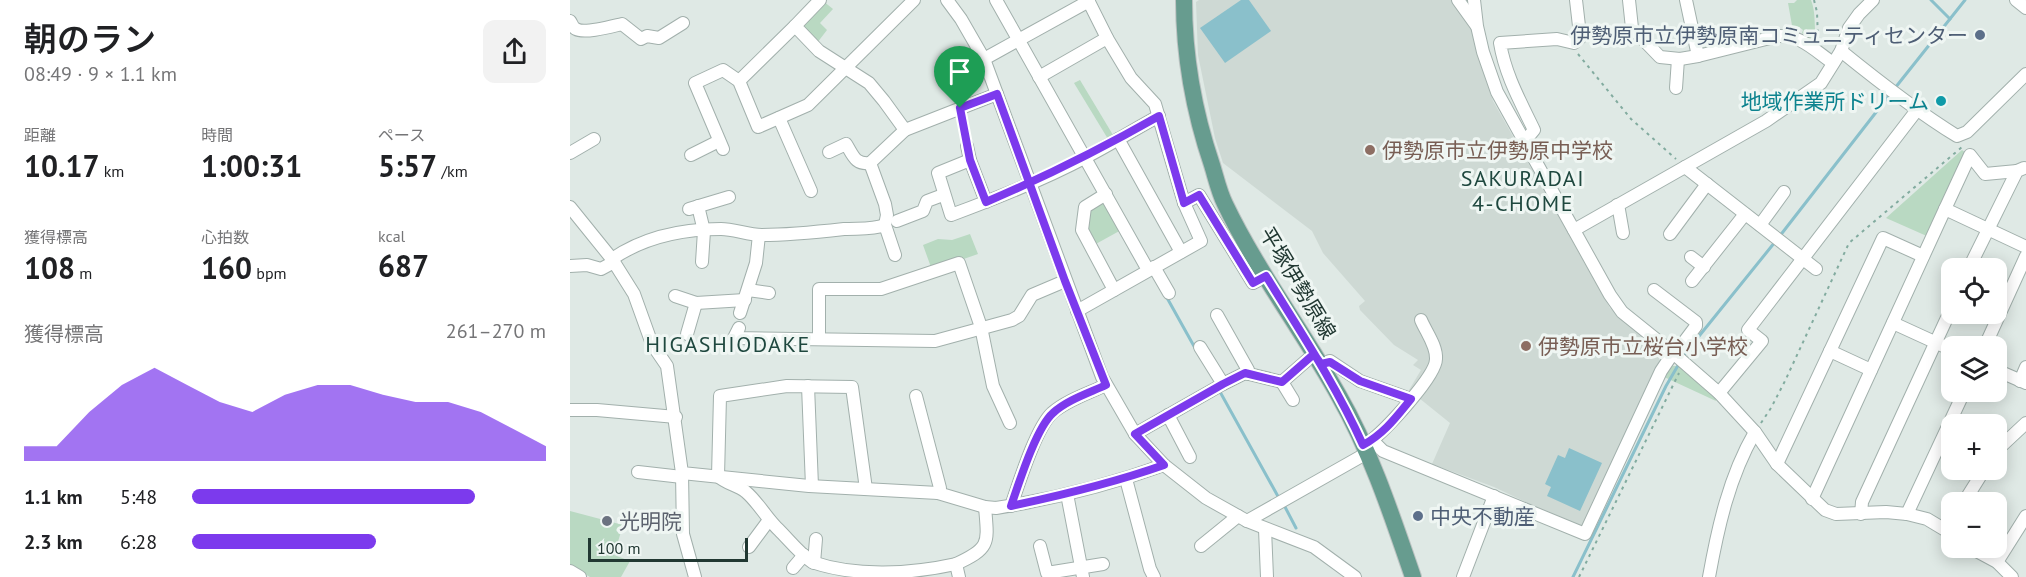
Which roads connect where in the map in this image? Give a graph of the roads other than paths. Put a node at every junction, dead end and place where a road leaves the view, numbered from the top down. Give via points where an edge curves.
1 (820, 0) edge
2 (914, 0) edge
3 (947, 0) edge
4 (996, 0) edge
5 (1184, 0) edge
6 (1458, 0) edge
7 (1474, 0) edge
8 (1576, 0) edge
9 (1629, 0) edge
10 (1686, 0) edge
11 (1873, 0) edge
12 (2016, 0) edge
13 (1088, 1) edge
14 (2026, 8) edge
15 (683, 23) dead end
16 (571, 26) edge
17 (795, 26) junction
18 (1477, 26) junction
19 (1107, 38) junction
20 (1018, 41) junction
21 (1841, 51) junction
22 (1698, 56) junction
23 (984, 59) junction
24 (1678, 59) junction
25 (1833, 63) junction
26 (844, 69) junction
27 (2026, 74) edge
28 (1039, 77) junction
29 (739, 81) junction
30 (1676, 88) dead end
31 (997, 94) junction
32 (1917, 110) junction
33 (1159, 116) junction
34 (779, 118) junction
35 (904, 130) junction
36 (594, 139) dead end
37 (1118, 139) junction
38 (1524, 142) junction
39 (1964, 145) junction
40 (967, 146) road end
41 (697, 150) dead end
42 (829, 152) dead end
43 (570, 153) edge
44 (1085, 157) junction
45 (970, 160) junction
46 (870, 163) junction
47 (1685, 167) junction
48 (2023, 169) edge
49 (1029, 184) junction
50 (1707, 184) junction
51 (809, 189) dead end
52 (1784, 192) dead end
53 (1106, 194) junction
54 (944, 195) junction
55 (729, 197) dead end
56 (986, 202) junction
57 (1184, 203) junction
58 (1617, 206) junction
59 (570, 207) edge
60 (1945, 209) junction
61 (1745, 214) junction
62 (891, 223) junction
63 (1760, 225) junction
64 (1574, 230) junction
65 (1988, 230) junction
66 (704, 231) junction
67 (1623, 233) dead end
68 (1670, 234) dead end
69 (759, 235) junction
70 (2026, 247) edge
71 (1181, 252) junction
72 (895, 255) dead end
73 (1923, 256) junction
74 (2026, 256) edge
75 (1691, 257) dead end
76 (1975, 258) edge
77 (1804, 259) junction
78 (613, 261) junction
79 (702, 262) dead end
80 (570, 266) edge
81 (1704, 267) junction
82 (1151, 268) junction
83 (1816, 268) dead end
84 (1266, 276) junction
85 (1065, 281) junction
86 (1692, 281) dead end
87 (1114, 290) junction
88 (1654, 290) dead end
89 (769, 292) dead end
90 (1169, 293) dead end
91 (747, 295) junction
92 (675, 296) dead end
93 (696, 303) junction
94 (1077, 311) junction
95 (740, 313) dead end
96 (1217, 315) dead end
97 (1421, 320) dead end
98 (1893, 323) junction
99 (1944, 324) edge
100 (981, 327) junction
101 (739, 328) dead end
102 (687, 334) dead end
103 (1990, 336) edge
104 (819, 338) junction
105 (1935, 343) junction
106 (1941, 345) edge
107 (1200, 347) dead end
108 (1830, 351) junction
109 (1674, 353) junction
110 (1318, 359) junction
111 (2026, 367) edge
112 (1871, 370) junction
113 (1248, 374) junction
114 (2007, 375) edge
115 (1282, 382) junction
116 (2023, 382) edge
117 (1223, 384) junction
118 (1106, 385) junction
119 (808, 386) junction
120 (1719, 393) junction
121 (916, 396) dead end
122 (1413, 397) junction
123 (1293, 400) dead end
124 (1959, 402) edge
125 (570, 410) edge
126 (1168, 416) junction
127 (676, 417) junction
128 (1010, 423) dead end
129 (2026, 423) edge
130 (1755, 432) junction
131 (1135, 434) junction
132 (2007, 441) edge
133 (1368, 446) junction
134 (1190, 458) dead end
135 (1777, 464) junction
136 (1164, 465) junction
137 (638, 472) dead end
138 (682, 475) junction
139 (718, 476) junction
140 (1126, 479) junction
141 (812, 486) junction
142 (866, 489) junction
143 (938, 493) junction
144 (1067, 494) junction
145 (1494, 496) junction
146 (1812, 499) junction
147 (1011, 506) junction
148 (985, 507) junction
149 (1861, 514) junction
150 (1907, 514) junction
151 (2026, 516) edge
152 (1242, 519) junction
153 (769, 520) junction
154 (1941, 526) edge
155 (1265, 529) junction
156 (816, 539) dead end
157 (1040, 546) dead end
158 (1201, 546) dead end
159 (749, 548) dead end
160 (1990, 558) edge
161 (809, 559) junction
162 (1997, 562) junction
163 (957, 564) junction
164 (1103, 564) dead end
165 (793, 568) dead end
166 (570, 571) edge
167 (1083, 572) edge
168 (580, 577) edge
169 (695, 577) edge
170 (865, 577) edge
171 (959, 577) edge
172 (1154, 577) edge
173 (1267, 577) edge
174 (1355, 577) edge
175 (1413, 577) edge
176 (1462, 577) edge
177 (1709, 577) edge
178 (2012, 577) edge

1 - 17 street
2 - 26 street
3 - 23 street
4 - 20 street
5 - 84 main road, 平塚伊勢原線 via 1184,36 1198,124 1224,203
6 - 18 street
7 - 18 street
8 - 38 street via 1582,36 1574,43 1557,39 1500,43 1510,82 1534,130
9 - 24 street via 1632,28 1660,57
10 - 22 street
11 - 21 street via 1849,28
12 - 14 street
13 - 19 street
13 - 20 street
15 - 16 street via 659,38 641,39 622,24 578,31
17 - 26 street
17 - 29 street
18 - 38 street via 1497,92
19 - 28 street
19 - 33 street via 1131,78 1155,104
20 - 23 street
20 - 28 street
21 - 25 street
21 - 32 street
22 - 24 street
22 - 25 street via 1790,36
23 - 31 street
24 - 30 street
25 - 47 street via 1821,83 1766,121
26 - 34 street via 808,105
26 - 35 street via 869,83
27 - 39 street via 1967,132
28 - 44 street
29 - 34 street via 758,127
29 - 41 street via 723,70 691,84 721,145
31 - 35 street
31 - 49 street
32 - 39 street
32 - 77 street
33 - 37 street
33 - 57 street
34 - 51 street
35 - 46 street
36 - 43 street
37 - 44 street
37 - 71 street
38 - 64 street
39 - 48 street via 1985,174
39 - 60 street
40 - 45 street
42 - 46 street via 846,144 858,162
44 - 49 street
44 - 53 street
45 - 54 street via 938,173
45 - 56 street
46 - 62 street
47 - 50 street
47 - 58 street
48 - 65 street
49 - 56 street
49 - 85 street
50 - 61 street
50 - 68 street via 1675,219
52 - 63 street
53 - 82 street
53 - 87 street via 1085,207 1082,230
54 - 56 street via 951,216
54 - 62 street via 927,201 923,211
55 - 66 street via 694,207
57 - 71 street via 1202,241
57 - 84 street via 1199,195 1253,283
58 - 64 street
58 - 67 street
59 - 78 street
60 - 65 street
60 - 73 street
61 - 63 street
61 - 81 street
62 - 69 street via 876,229
62 - 72 street
63 - 77 street
64 - 109 street via 1622,312
65 - 70 street
65 - 76 street
66 - 69 street via 722,229
66 - 78 street via 653,238 629,247
66 - 79 street
69 - 91 street
71 - 82 street
73 - 98 street
73 - 108 street via 1882,238
74 - 103 street
75 - 81 street
77 - 83 street
77 - 120 street via 1748,330 1762,341
78 - 80 street via 601,268
78 - 127 street via 634,294 652,345 667,366
81 - 86 street
82 - 87 street
82 - 90 street
84 - 110 main road, 平塚伊勢原線
85 - 94 street
85 - 100 street via 1032,295 1019,316
87 - 94 street
88 - 109 street via 1696,322
89 - 91 street
91 - 93 street
91 - 95 street
92 - 93 street
93 - 102 street
94 - 118 street
96 - 113 street
97 - 122 street via 1436,351 1437,363
98 - 105 street
98 - 112 street
99 - 105 street
100 - 104 street via 935,341
100 - 104 street via 958,263 881,289 819,289
100 - 128 street via 993,386
101 - 104 street via 734,338
105 - 106 street
105 - 149 street via 1862,502
107 - 117 street
108 - 112 street
108 - 135 street
109 - 120 street
109 - 145 street via 1661,371 1585,534
110 - 115 street
110 - 122 street via 1360,381
110 - 133 main road, 平塚伊勢原線
111 - 116 street
112 - 146 street
113 - 115 street
113 - 117 street
114 - 116 street
115 - 123 street
117 - 126 street
118 - 131 street
118 - 147 street via 1053,412 1026,464
119 - 139 street via 720,396
119 - 141 street
119 - 142 street via 852,387
120 - 130 street
121 - 143 street via 940,488
122 - 133 street
124 - 150 street
125 - 127 street
126 - 131 street
126 - 134 street
127 - 138 street
129 - 132 street
130 - 135 street
130 - 177 street via 1729,487
131 - 136 street
133 - 145 street
133 - 152 street
133 - 175 main road, 平塚伊勢原線
135 - 146 street
136 - 140 street
136 - 152 street via 1206,498
137 - 138 street
138 - 139 street
138 - 169 street via 683,534
139 - 141 street
139 - 153 street via 746,491
140 - 144 street
140 - 172 street
141 - 142 street
142 - 143 street
143 - 148 street
144 - 147 street
144 - 167 street
145 - 176 street
146 - 149 street via 1836,514
147 - 148 street
148 - 163 street via 988,538 981,551
149 - 150 street
150 - 154 street
151 - 162 street
152 - 155 street
152 - 158 street
153 - 159 street
153 - 161 street
155 - 173 street
155 - 174 street via 1314,547
156 - 161 street
157 - 167 street via 1047,573
160 - 162 street
161 - 165 street
161 - 170 street via 835,572
162 - 178 street
163 - 170 street
163 - 171 street
164 - 167 street
166 - 168 street

